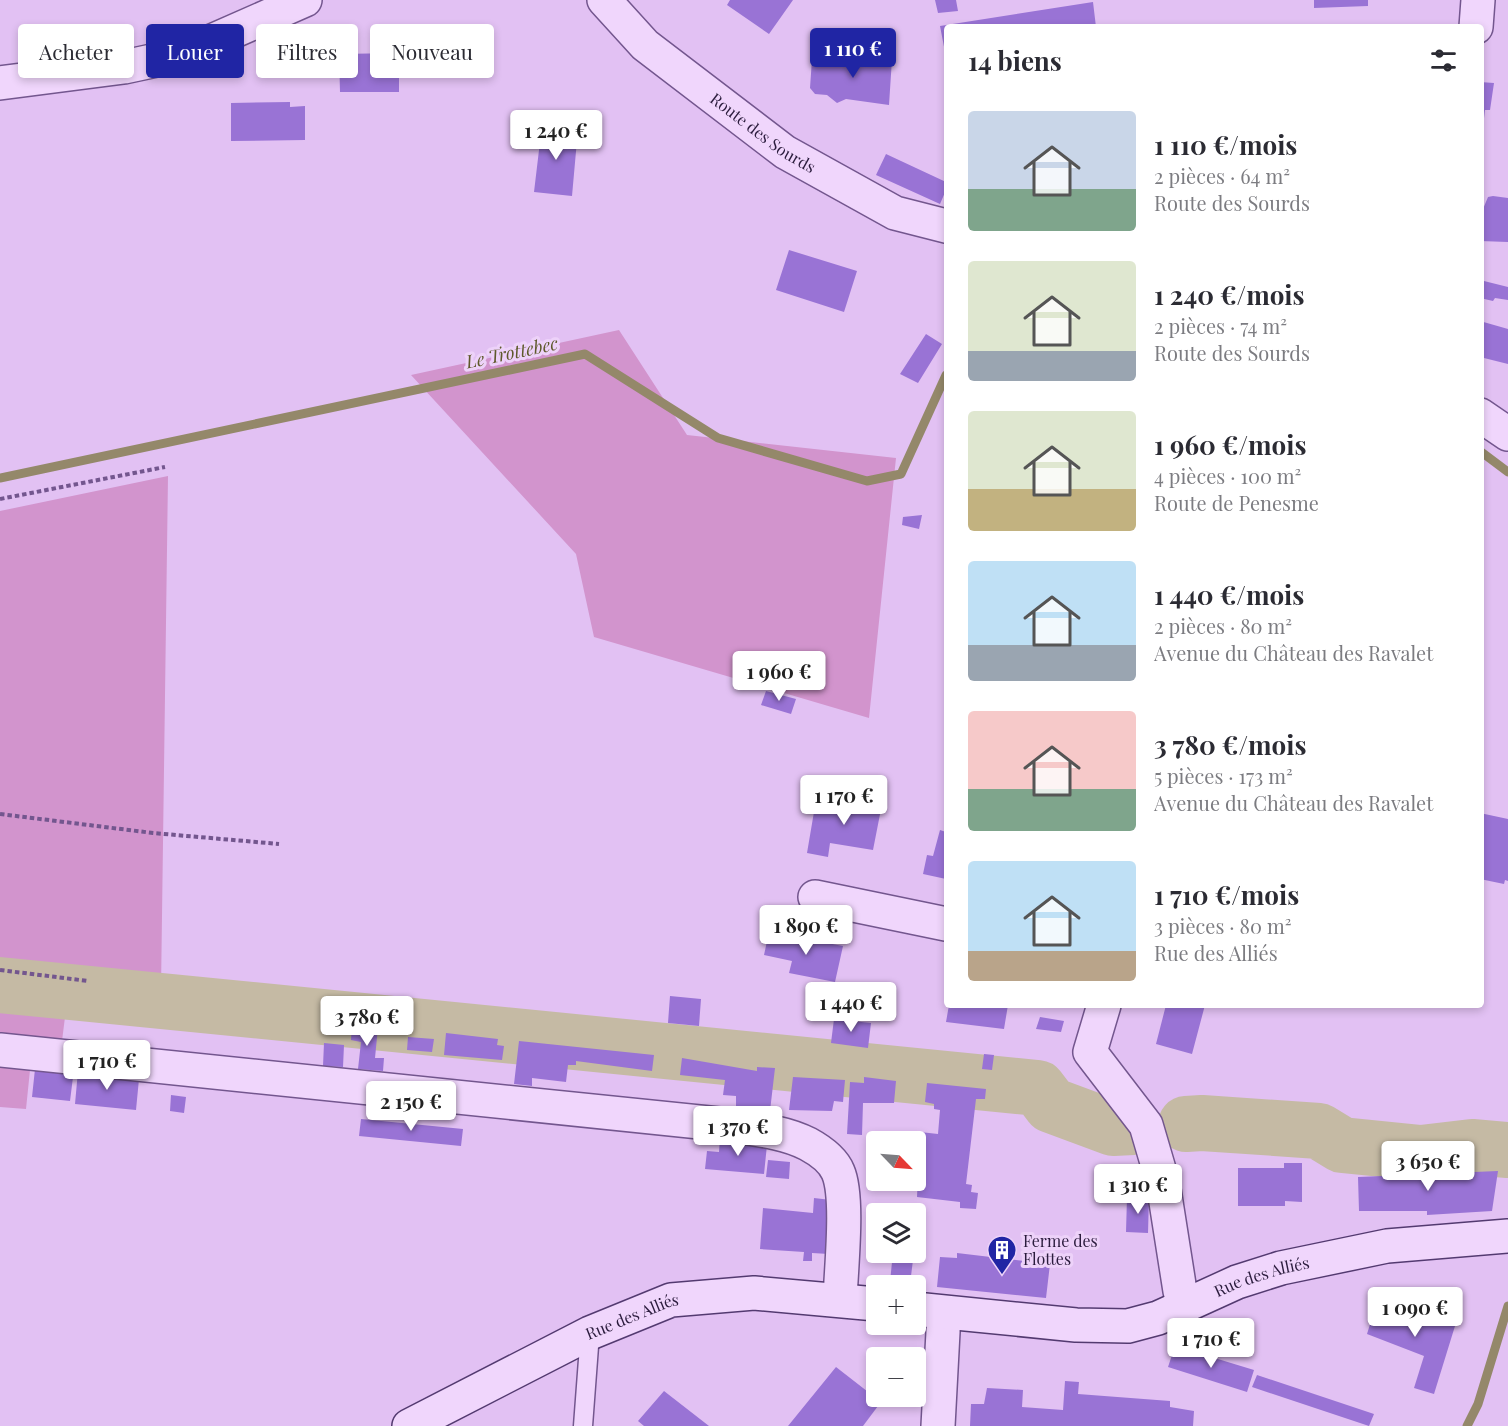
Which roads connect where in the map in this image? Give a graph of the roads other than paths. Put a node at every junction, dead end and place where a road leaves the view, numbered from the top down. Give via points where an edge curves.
1 (305, 0) edge
2 (604, 0) edge
3 (1479, 0) edge
4 (1476, 24) edge
5 (0, 83) edge
6 (944, 225) edge
7 (1484, 418) edge
8 (1508, 434) edge
9 (815, 897) dead end
10 (944, 924) edge
11 (1103, 1008) edge
12 (0, 1050) edge
13 (1508, 1236) edge
14 (840, 1300) junction
15 (866, 1303) edge
16 (1186, 1305) junction
17 (930, 1311) edge
18 (590, 1333) junction
19 (409, 1426) edge
20 (584, 1426) edge
21 (938, 1426) edge

1 - 5 street via 180,55 124,67
2 - 6 street, Route des Sourds via 645,45 785,152 895,213
3 - 4 street
7 - 8 street
9 - 10 street
11 - 16 street via 1090,1052 1146,1125 1163,1183 1180,1292
12 - 14 street via 719,1124 784,1135 825,1155 838,1172 842,1198
13 - 16 street, Rue des Alliés via 1387,1246 1281,1268
14 - 15 street, Rue des Alliés
14 - 18 street, Rue des Alliés via 754,1293 671,1300
16 - 17 street, Rue des Alliés via 1128,1326
17 - 21 street
18 - 19 street, Rue des Alliés
18 - 20 lane

